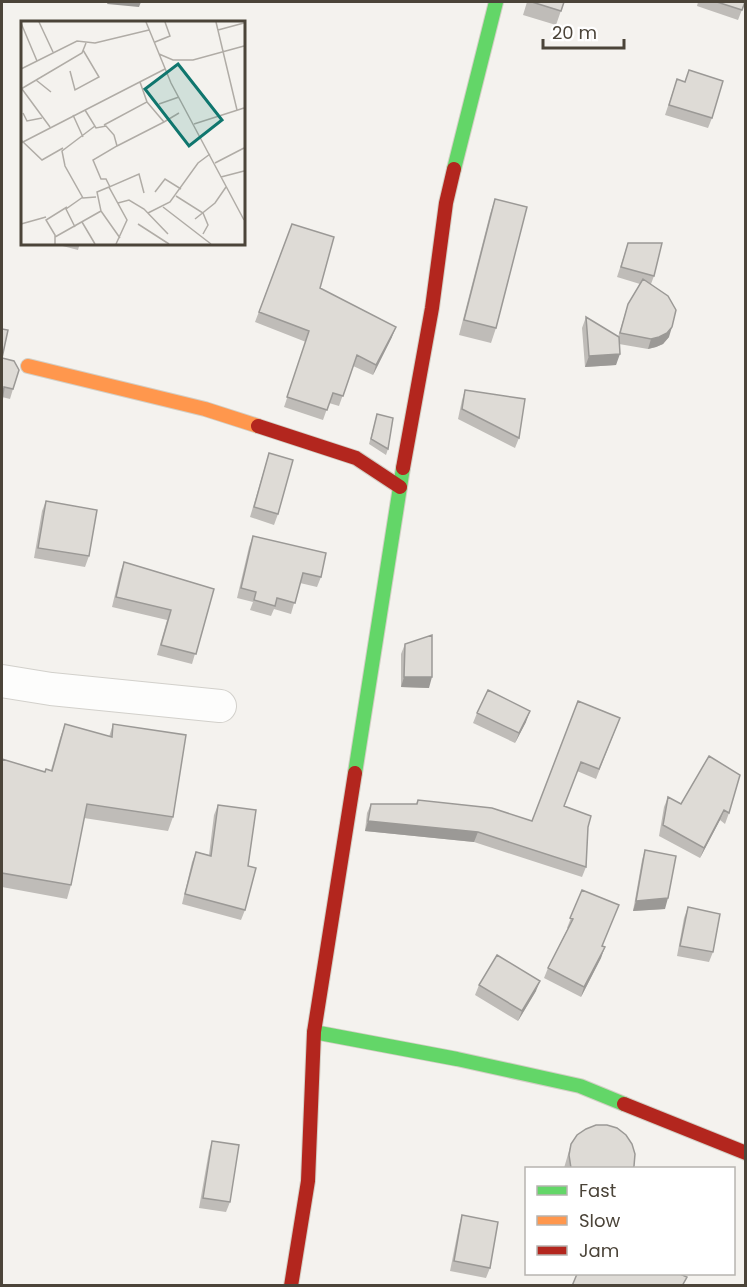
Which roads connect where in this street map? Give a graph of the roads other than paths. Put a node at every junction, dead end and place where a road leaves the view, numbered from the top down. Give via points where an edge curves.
1 (496, 2) edge
2 (28, 366) dead end
3 (400, 487) junction
4 (2, 681) edge
5 (220, 706) dead end
6 (314, 1032) junction
7 (746, 1153) edge
8 (291, 1286) edge

1 - 3 street via 446,203
2 - 3 street via 205,409 356,458
3 - 6 street
4 - 5 street
6 - 7 street via 580,1086
6 - 8 street via 308,1181

